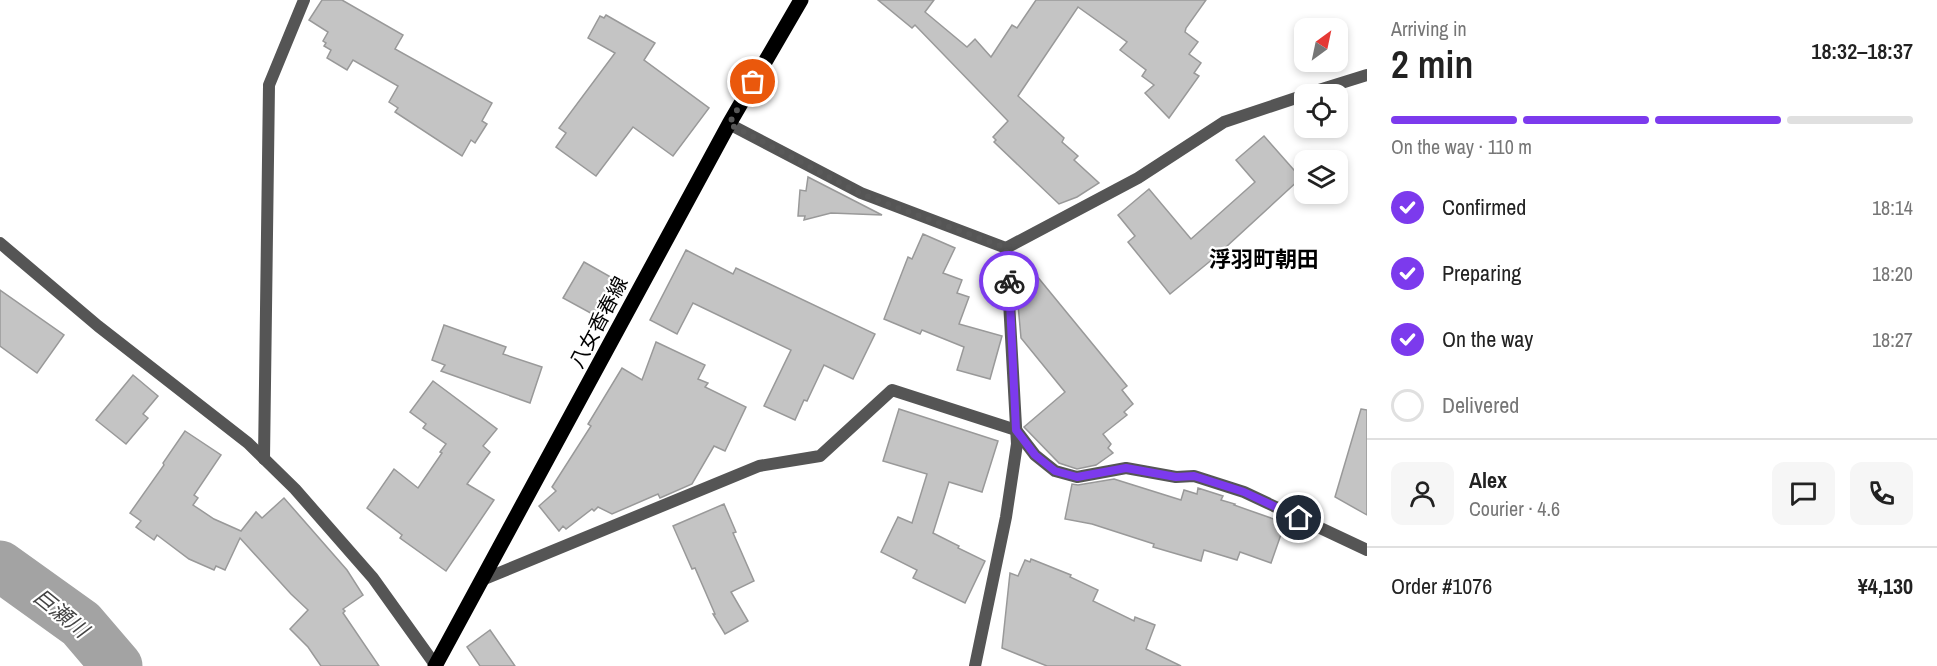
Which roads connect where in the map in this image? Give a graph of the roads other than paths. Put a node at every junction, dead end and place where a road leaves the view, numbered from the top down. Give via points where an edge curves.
1 (304, 0) edge
2 (801, 0) edge
3 (1367, 75) edge
4 (1340, 84) edge
5 (1294, 99) edge
6 (729, 124) junction
7 (0, 243) edge
8 (1006, 248) junction
9 (1016, 430) junction
10 (264, 459) junction
11 (1367, 550) edge
12 (482, 580) junction
13 (436, 665) edge
14 (975, 666) edge

1 - 10 street via 269,85
2 - 6 main road, 八女香春線
3 - 4 street
5 - 8 street via 1224,122 1138,178
6 - 8 street via 861,194
6 - 12 main road, 八女香春線
7 - 10 street
8 - 9 street
9 - 11 street via 1035,455 1055,471 1077,477 1126,468 1176,477 1194,476 1244,492
9 - 12 street via 892,390 820,456 759,466
9 - 14 street via 1006,517
10 - 13 street via 373,578
12 - 13 main road, 八女香春線

